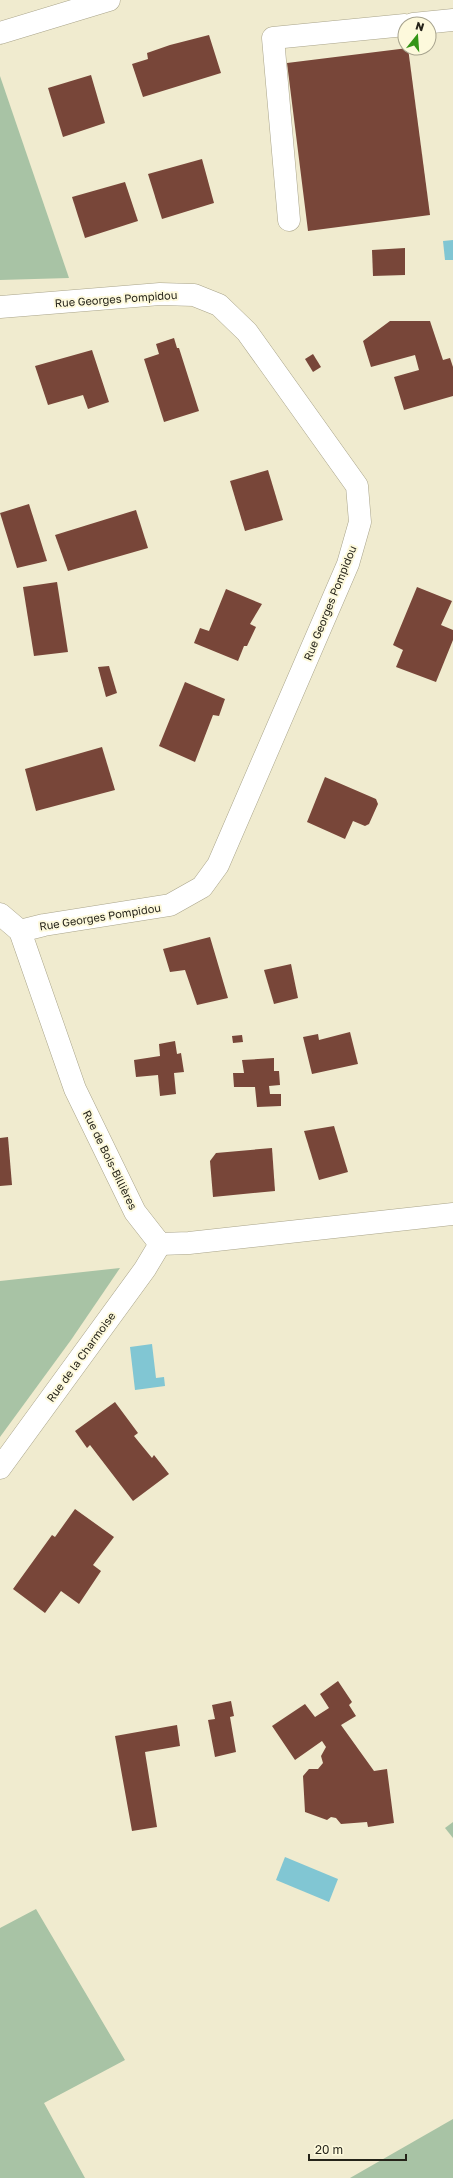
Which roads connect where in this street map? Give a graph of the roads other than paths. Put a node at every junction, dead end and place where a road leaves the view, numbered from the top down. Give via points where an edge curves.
1 (109, 0) edge
2 (453, 20) edge
3 (437, 22) edge
4 (397, 26) edge
5 (0, 34) edge
6 (289, 220) dead end
7 (0, 307) edge
8 (0, 914) edge
9 (20, 931) junction
10 (453, 1214) edge
11 (160, 1244) junction
12 (0, 1468) edge

1 - 5 street
2 - 3 street
4 - 6 street via 273,38
7 - 9 street, Rue Georges Pompidou via 160,294 194,295 219,305 247,332 357,486 360,522 348,564 218,865 202,887 170,905
8 - 9 street
9 - 11 street, Rue de Bois-Billières via 75,1089 135,1212
10 - 11 street
11 - 12 street, Rue de la Charmoise via 140,1276

